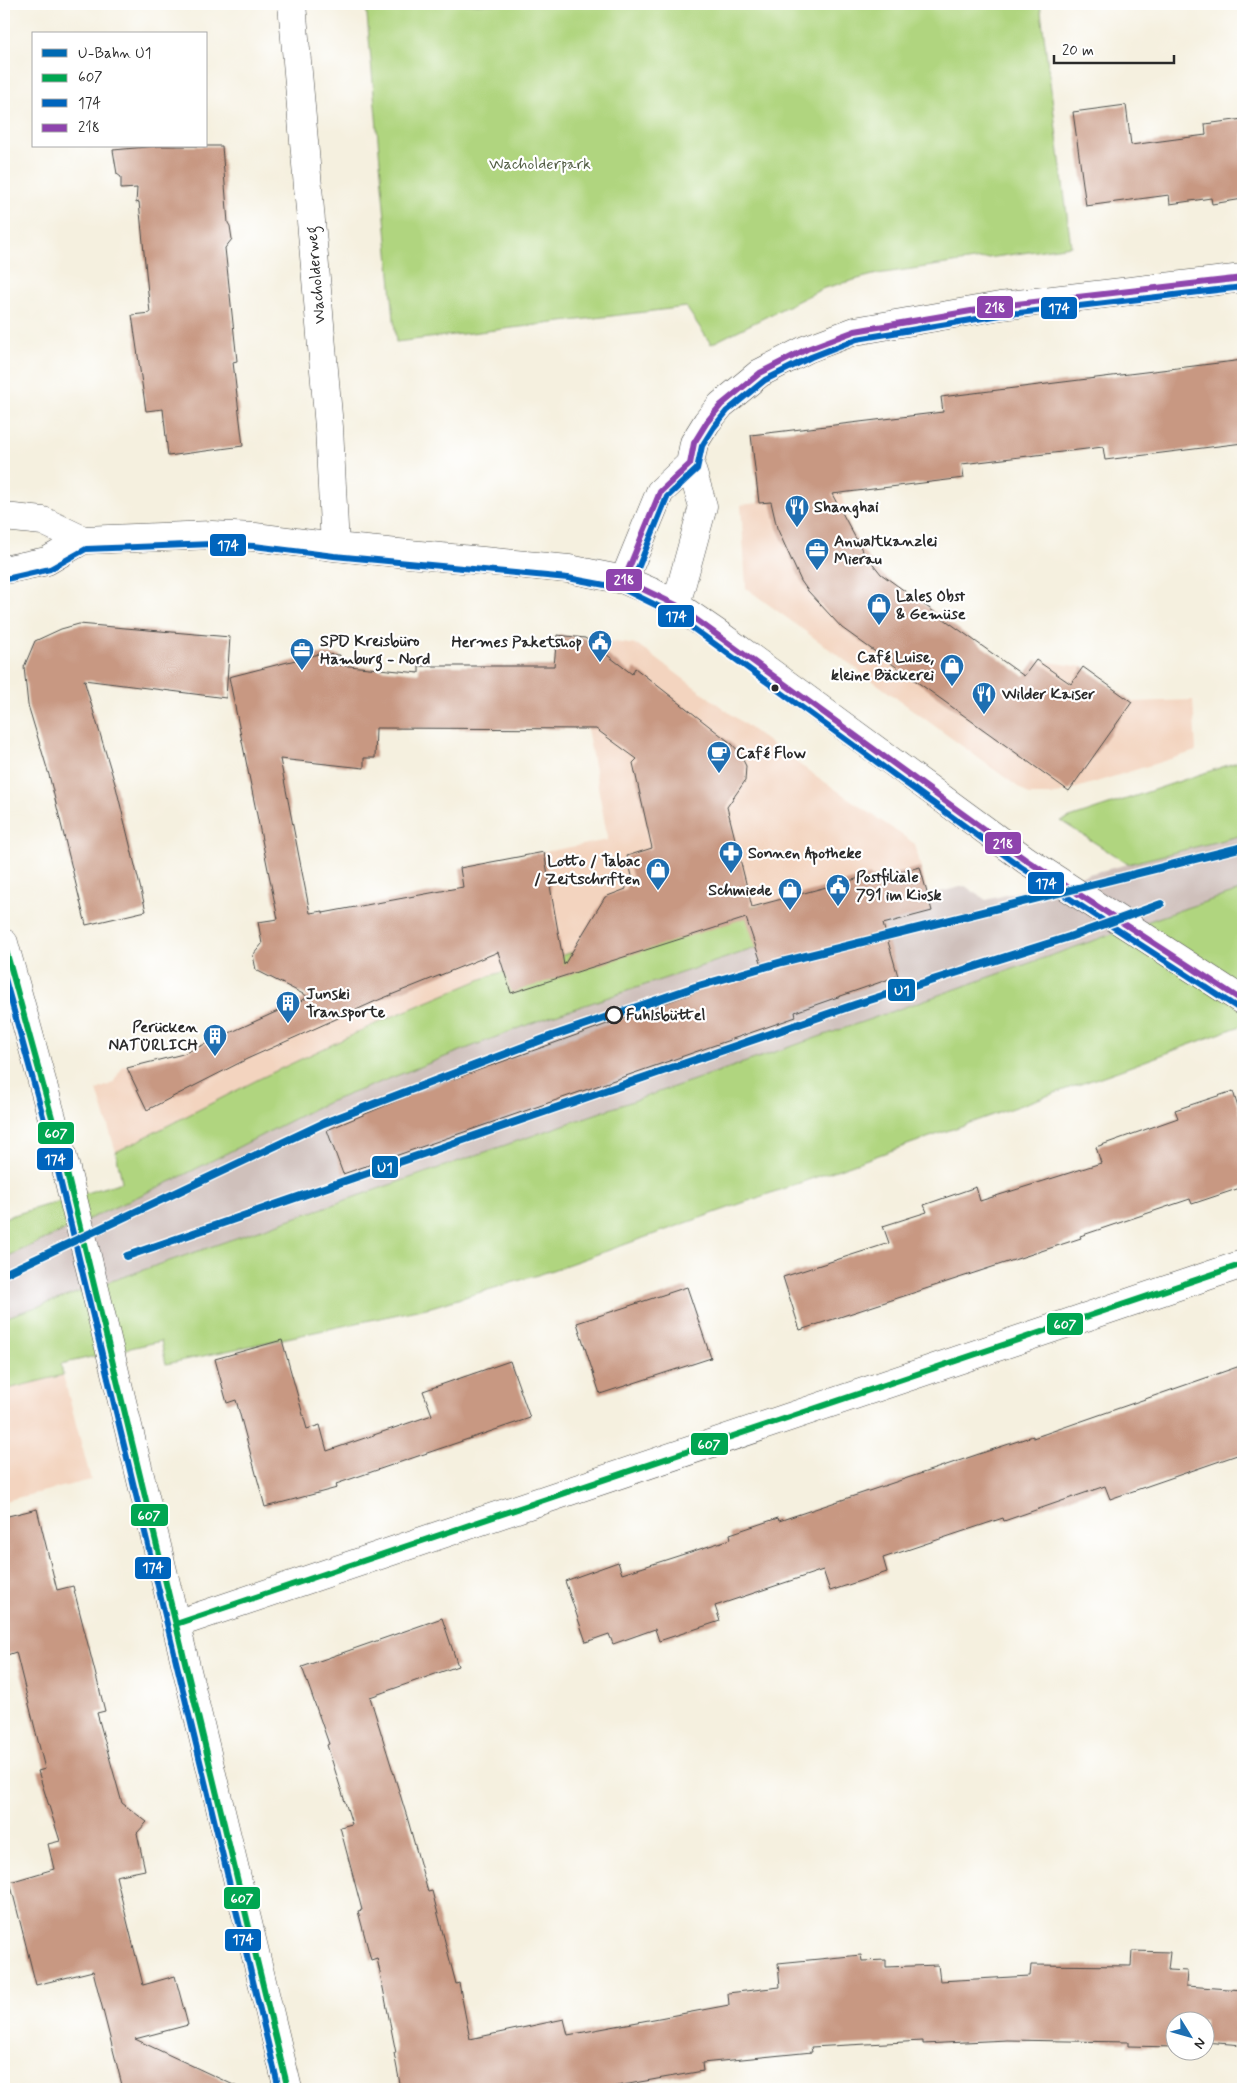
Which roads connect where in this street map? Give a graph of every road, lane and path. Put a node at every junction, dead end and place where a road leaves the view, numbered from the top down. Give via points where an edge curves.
1 (292, 4) edge
2 (1243, 278) edge
3 (690, 464) junction
4 (4, 517) edge
5 (82, 540) junction
6 (335, 547) junction
7 (4, 570) edge
8 (624, 580) junction
9 (676, 605) junction
10 (4, 943) edge
11 (1243, 1002) edge
12 (1243, 1264) edge
13 (176, 1624) junction
14 (288, 2089) edge

1 - 6 street, Wacholderweg via 329,427
2 - 3 street via 1000,306 855,330 806,349 760,373 721,405 707,422 694,443
3 - 8 street via 660,492
3 - 9 street via 703,506
4 - 5 street via 43,521
5 - 6 street via 212,535
5 - 7 street via 47,561
6 - 8 street via 569,569
8 - 9 street
9 - 11 street via 1026,860
10 - 13 street via 65,1165
12 - 13 street
13 - 14 street

